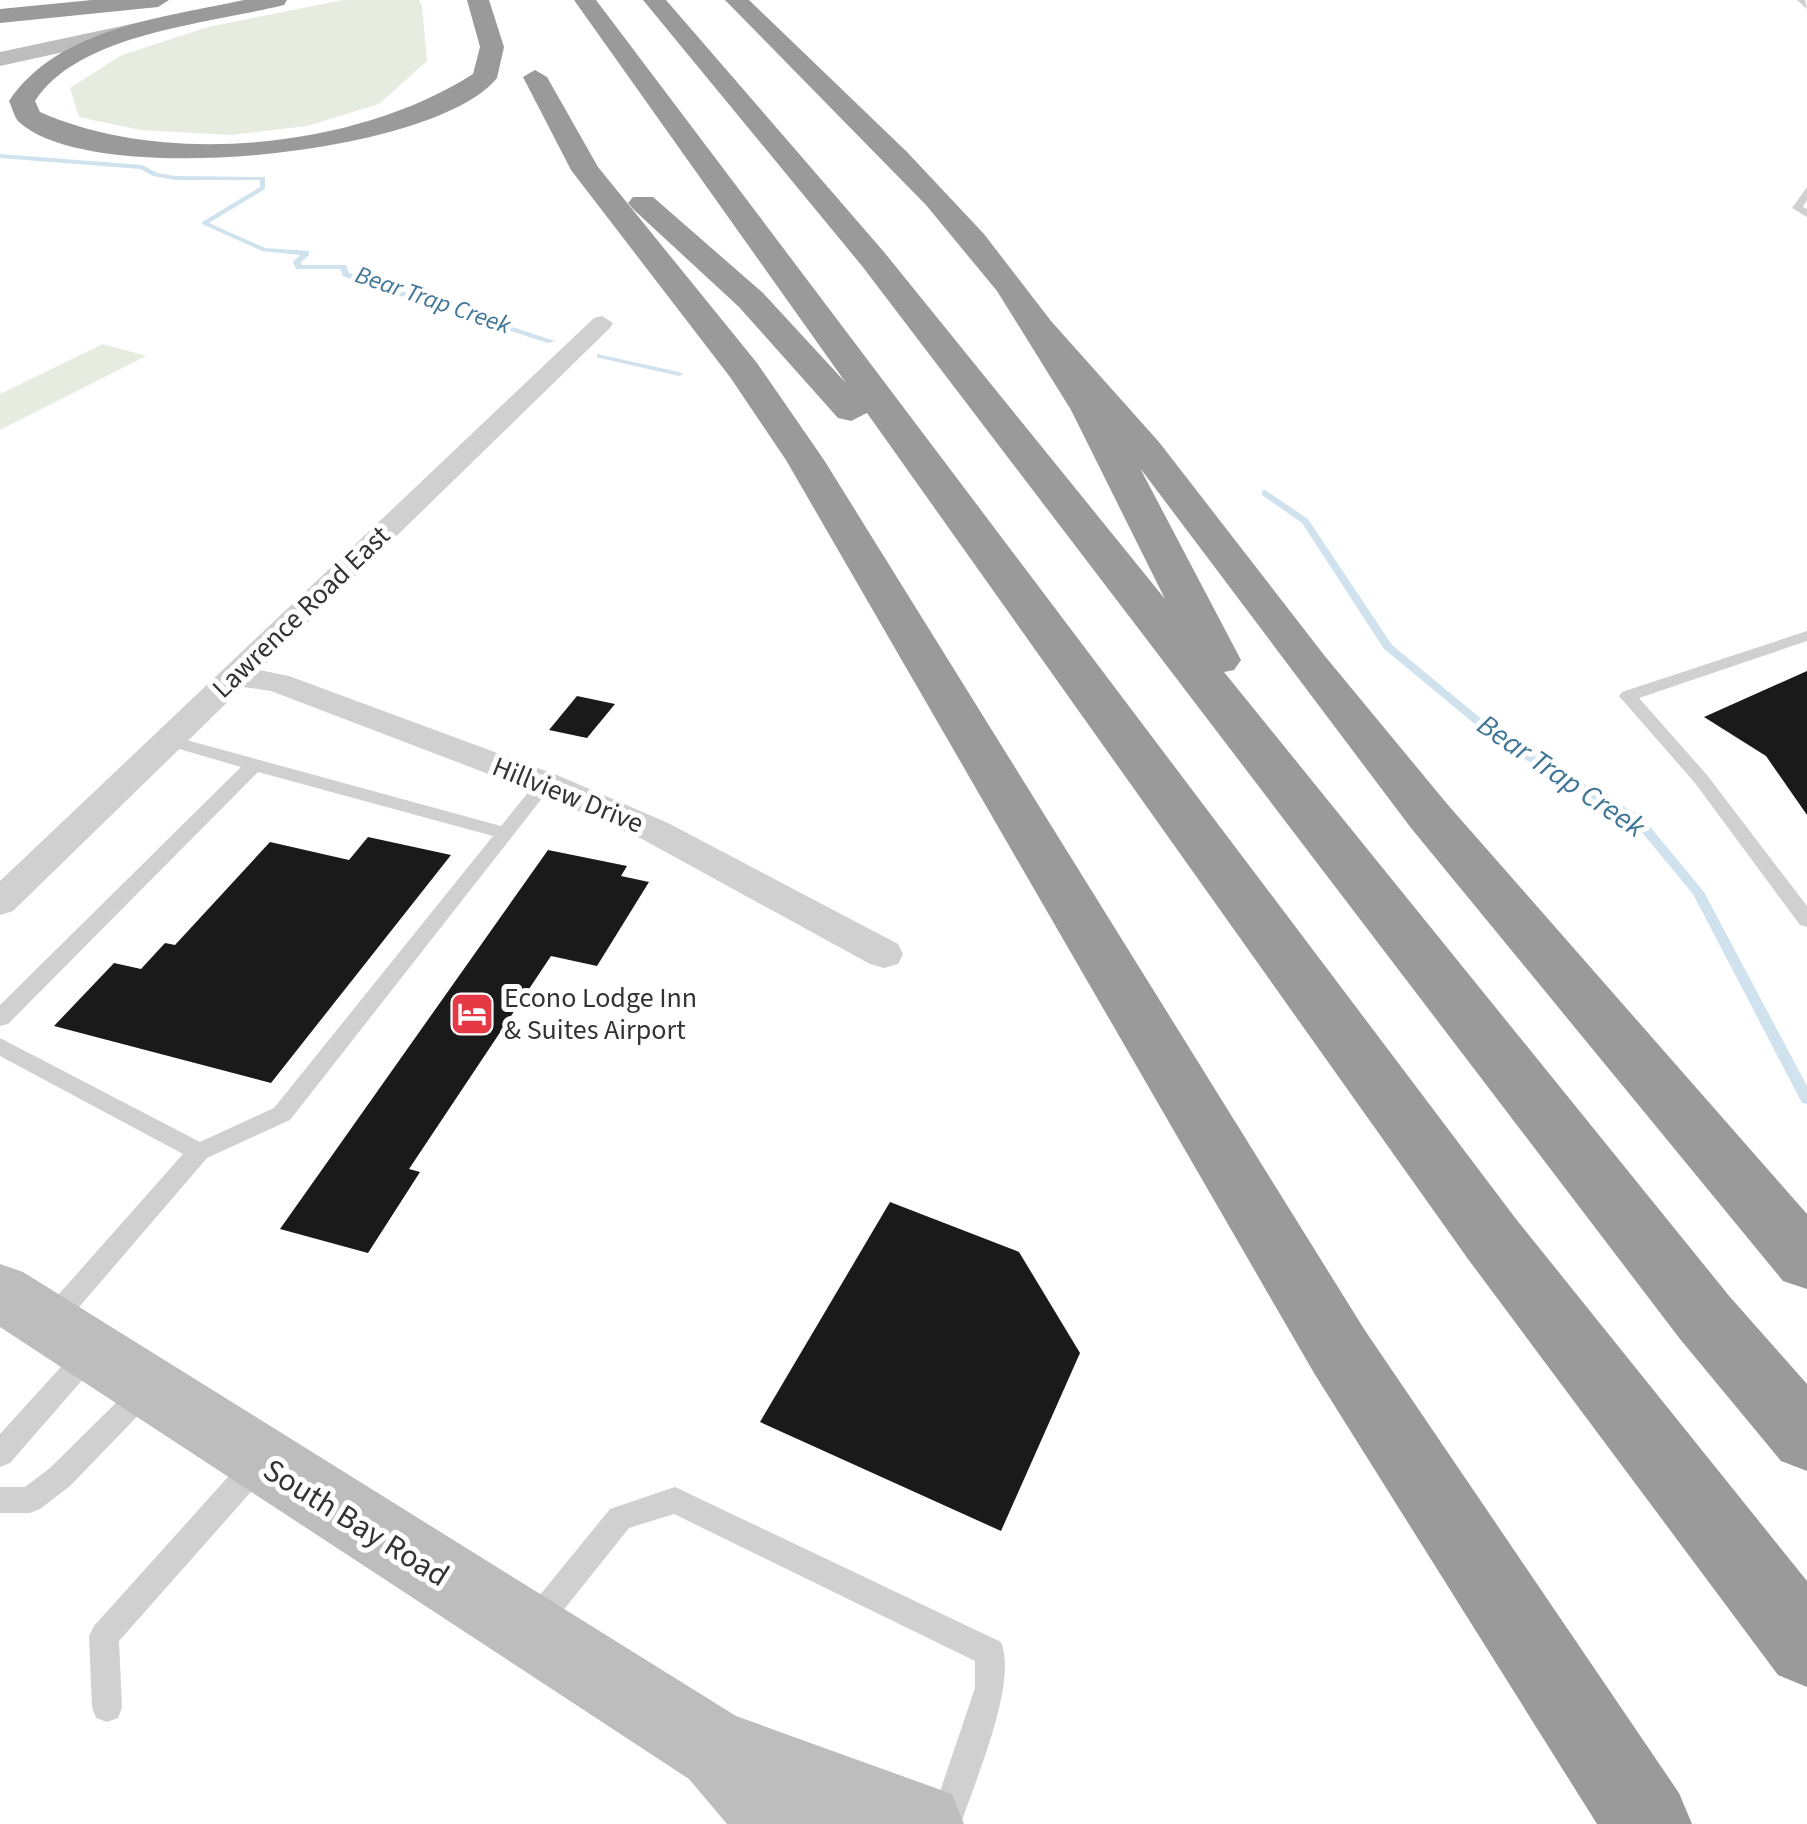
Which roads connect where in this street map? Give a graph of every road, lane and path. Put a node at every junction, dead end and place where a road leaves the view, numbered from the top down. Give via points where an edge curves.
1 (158, 0) edge
2 (200, 0) edge
3 (274, 0) edge
4 (482, 0) edge
5 (586, 0) edge
6 (654, 0) edge
7 (736, 0) edge
8 (1801, 0) edge
9 (1807, 6) edge
10 (787, 12) dead end
11 (0, 16) edge
12 (0, 43) edge
13 (0, 59) edge
14 (536, 77) junction
15 (848, 113) junction
16 (1807, 190) edge
17 (1807, 214) edge
18 (602, 323) dead end
19 (1040, 328) junction
20 (1031, 605) junction
21 (1807, 636) edge
22 (235, 676) junction
23 (168, 740) junction
24 (254, 765) junction
25 (1282, 782) junction
26 (545, 784) junction
27 (506, 833) junction
28 (0, 902) edge
29 (1807, 920) edge
30 (884, 954) dead end
31 (0, 1018) edge
32 (0, 1046) edge
33 (199, 1152) junction
34 (1807, 1261) edge
35 (73, 1338) edge
36 (1807, 1437) edge
37 (0, 1454) edge
38 (259, 1462) junction
39 (0, 1500) edge
40 (528, 1632) junction
41 (1807, 1646) edge
42 (108, 1707) dead end
43 (714, 1749) junction
44 (783, 1824) edge
45 (922, 1824) edge
46 (945, 1824) edge
47 (1648, 1824) edge

1 - 11 highway
2 - 12 main road
3 - 4 highway via 68,56 27,86 22,101 29,118 78,139 194,150 310,142 404,122 440,109 486,78 492,48
3 - 13 main road
4 - 14 highway
5 - 20 highway
6 - 25 highway via 873,259
7 - 15 highway
8 - 9 lane
10 - 15 highway
14 - 20 highway via 592,152 750,300
14 - 47 highway via 585,170 744,371 805,460 1339,1351
15 - 19 highway via 974,241
16 - 17 lane via 1797,208
18 - 22 street, Lawrence Road East
19 - 25 highway
19 - 34 highway via 1098,386 1308,666 1480,877
20 - 41 highway via 1492,1239
21 - 29 lane via 1628,696 1701,778
22 - 23 street, Lawrence Road East
22 - 26 street, Hillview Drive via 278,684
23 - 24 lane
23 - 28 street, Lawrence Road East
24 - 27 lane
24 - 31 lane
25 - 36 highway via 1705,1318
26 - 27 lane
26 - 30 street, Hillview Drive via 655,831
27 - 33 lane via 282,1114
32 - 33 lane
33 - 35 lane
35 - 37 lane
35 - 38 main road, South Bay Road
35 - 39 lane via 60,1477 30,1500
38 - 40 main road, South Bay Road
38 - 42 lane via 104,1636
40 - 43 main road, South Bay Road
40 - 46 lane via 620,1518 675,1500 990,1653 990,1688
43 - 44 main road, South Bay Road
43 - 45 main road, South Bay Road

